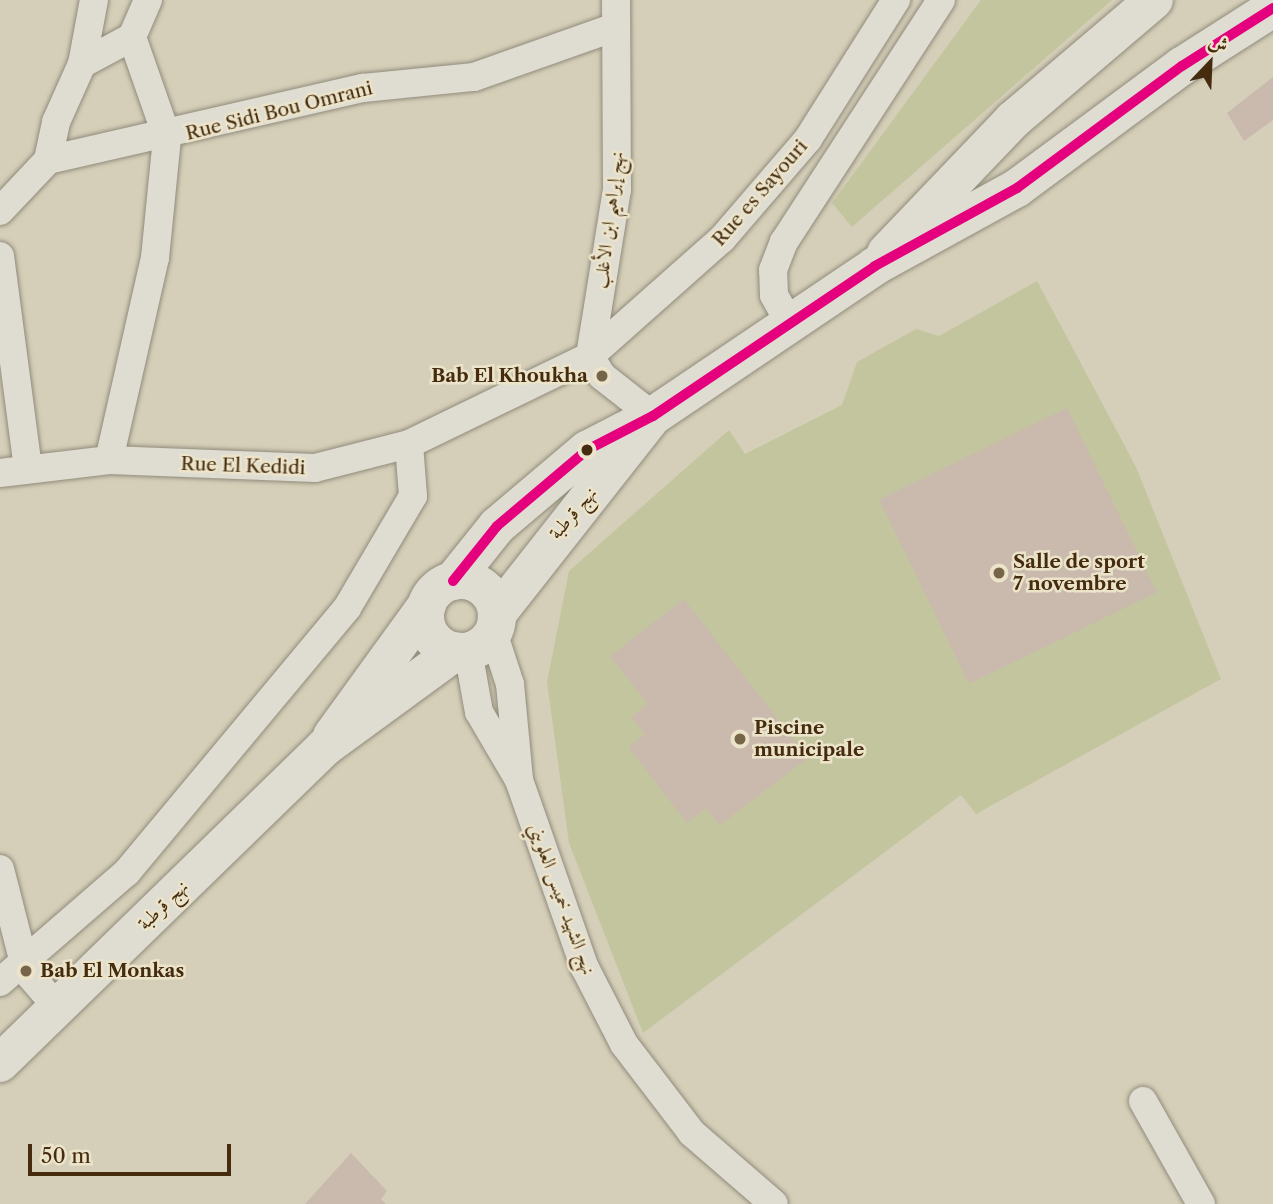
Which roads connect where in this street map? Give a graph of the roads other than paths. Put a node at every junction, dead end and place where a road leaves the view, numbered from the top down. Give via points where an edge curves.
1 (93, 0) edge
2 (148, 0) edge
3 (895, 0) edge
4 (941, 0) edge
5 (1154, 0) edge
6 (1273, 8) edge
7 (616, 13) edge
8 (132, 37) junction
9 (82, 64) junction
10 (167, 137) junction
11 (48, 160) junction
12 (0, 211) edge
13 (0, 256) edge
14 (875, 266) junction
15 (790, 324) junction
16 (590, 356) junction
17 (653, 416) junction
18 (409, 444) junction
19 (109, 460) junction
20 (28, 469) junction
21 (0, 473) edge
22 (440, 592) junction
23 (479, 637) junction
24 (325, 747) junction
25 (519, 780) junction
26 (0, 869) edge
27 (23, 961) junction
28 (0, 982) edge
29 (58, 1008) junction
30 (0, 1063) edge
31 (1143, 1101) dead end
32 (774, 1204) edge
33 (1201, 1204) edge

1 - 9 street
2 - 8 street
3 - 16 street, Rue es Sayouri via 808,139 731,229
4 - 15 street via 784,242 773,270 774,295
5 - 14 street via 978,154
6 - 14 street via 1017,188
7 - 10 street, Rue Sidi Bou Omrani via 474,77 363,88
7 - 16 street, نهج إبراهيم ابن الأغلب via 617,189
8 - 9 street
8 - 10 street
9 - 11 street via 56,122
10 - 11 street, Rue Sidi Bou Omrani
10 - 19 street via 155,258
11 - 12 street
13 - 20 street
14 - 15 street, نهج قرطبة
15 - 17 street, نهج قرطبة
16 - 17 street via 602,376
16 - 18 street, Rue El Kedidi
17 - 22 street, نهج قرطبة via 587,450 549,481 497,526
17 - 23 street, نهج قرطبة
18 - 19 street, Rue El Kedidi via 315,468
18 - 27 street via 413,496 347,608 127,872
19 - 20 street, Rue El Kedidi
20 - 21 street, Rue El Kedidi
22 - 23 street via 487,592
22 - 23 street via 434,640
22 - 24 street, نهج قرطبة
23 - 24 street, نهج قرطبة
23 - 25 street, نهج الشهيد خميس العلويني via 510,684
23 - 25 street, نهج الشهيد خميس العلويني via 479,712
24 - 29 street, نهج قرطبة
25 - 32 street, نهج الشهيد خميس العلويني via 580,957 624,1044 692,1132
26 - 27 street
27 - 28 street
27 - 29 street
29 - 30 street, نهج قرطبة
31 - 33 street

